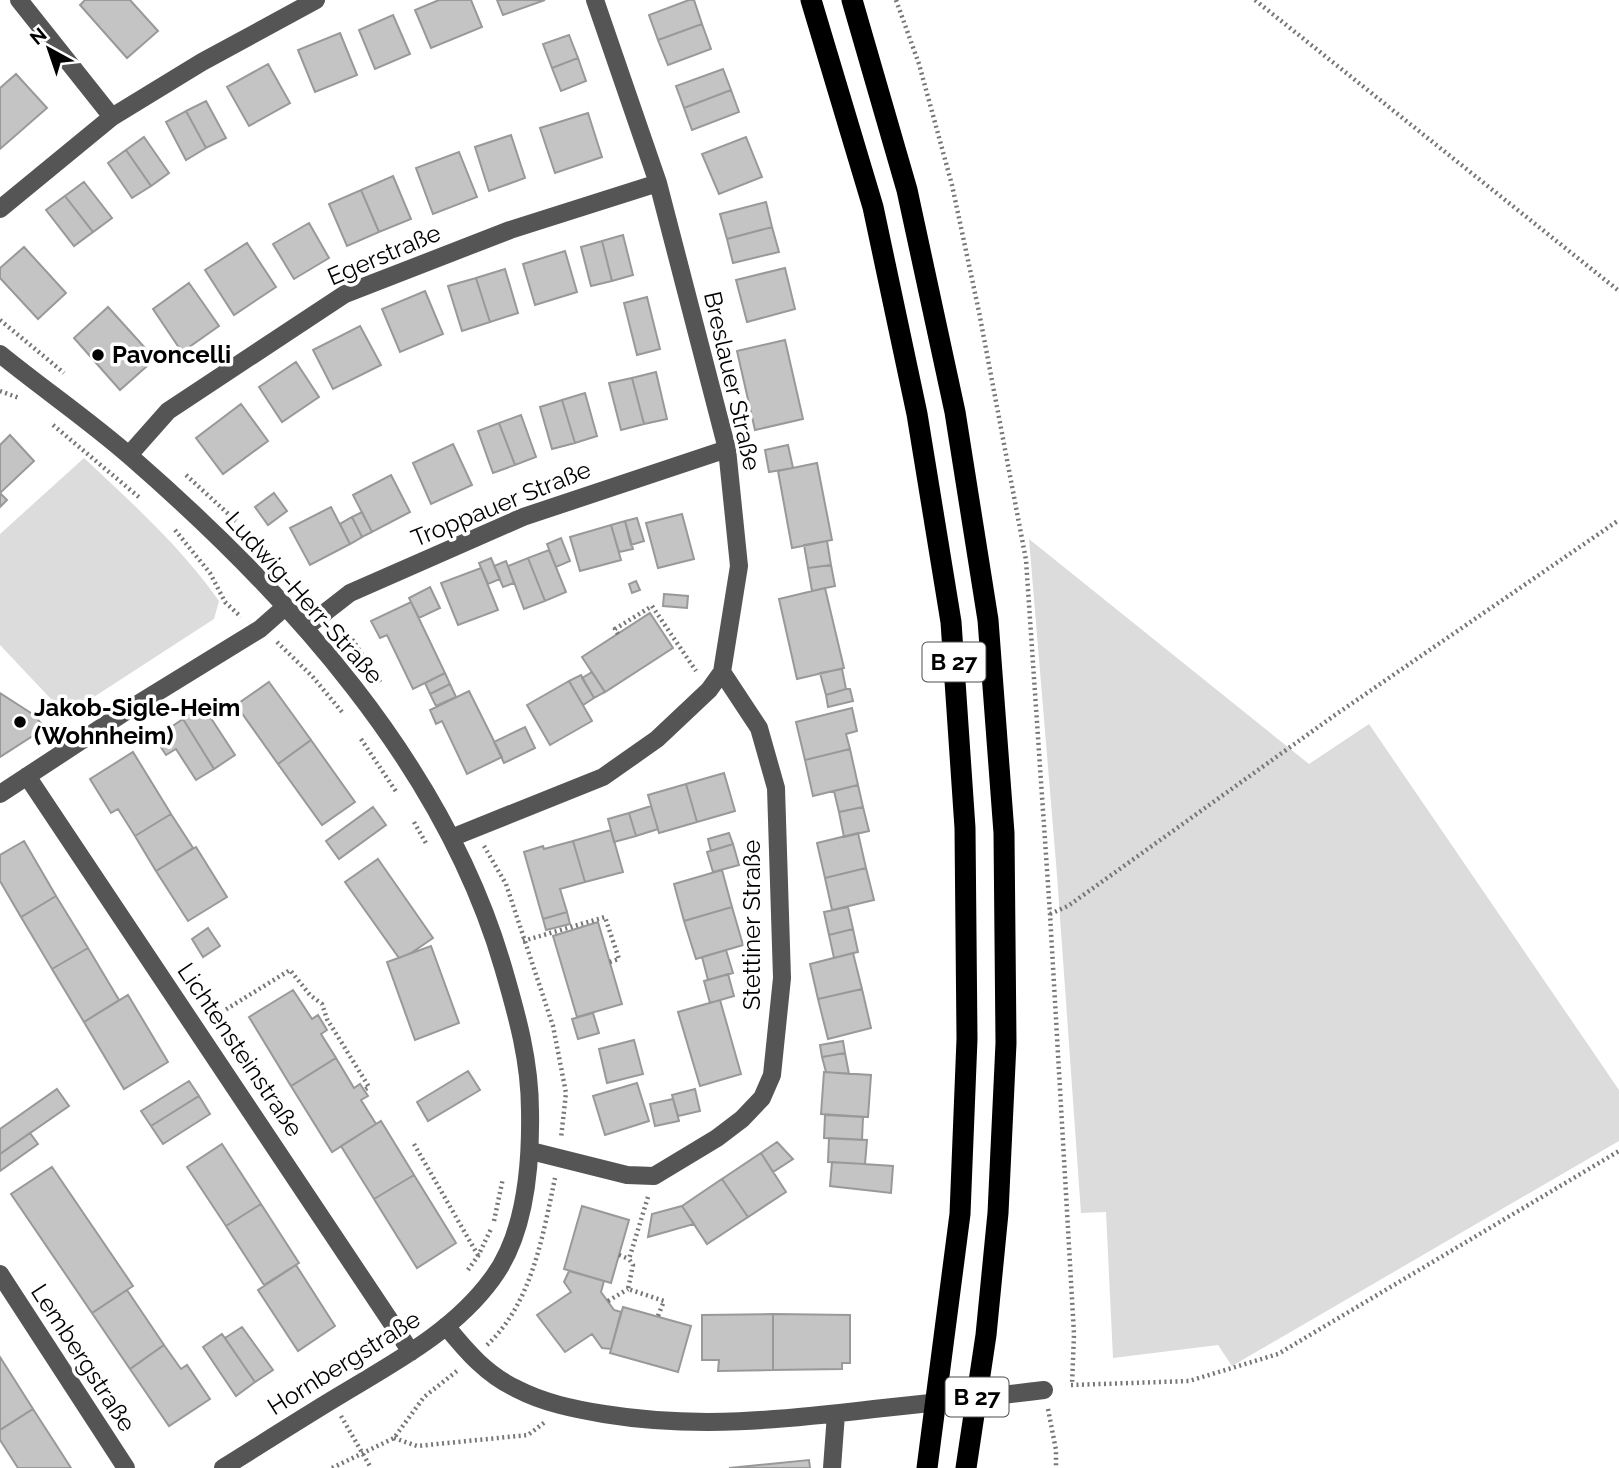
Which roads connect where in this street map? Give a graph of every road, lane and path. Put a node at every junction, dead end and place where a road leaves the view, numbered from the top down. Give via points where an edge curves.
1 (19, 0) edge
2 (595, 0) edge
3 (811, 0) edge
4 (852, 0) edge
5 (896, 0) edge
6 (1255, 0) edge
7 (311, 1) edge
8 (112, 117) junction
9 (658, 183) junction
10 (0, 209) edge
11 (1619, 291) edge
12 (0, 320) edge
13 (1, 355) edge
14 (72, 380) dead end
15 (0, 391) edge
16 (29, 406) dead end
17 (47, 421) dead end
18 (727, 449) junction
19 (129, 455) junction
20 (181, 471) dead end
21 (150, 506) dead end
22 (1619, 520) edge
23 (167, 522) dead end
24 (243, 529) dead end
25 (285, 607) junction
26 (323, 613) junction
27 (305, 628) junction
28 (260, 629) junction
29 (618, 634) dead end
30 (722, 672) junction
31 (709, 690) junction
32 (389, 695) dead end
33 (348, 720) dead end
34 (356, 731) dead end
35 (27, 776) junction
36 (0, 794) edge
37 (403, 803) dead end
38 (410, 813) dead end
39 (473, 828) junction
40 (450, 838) junction
41 (429, 849) dead end
42 (1050, 914) junction
43 (525, 940) junction
44 (498, 948) junction
45 (610, 962) dead end
46 (196, 1028) junction
47 (364, 1090) dead end
48 (414, 1144) dead end
49 (531, 1151) junction
50 (1619, 1151) edge
51 (559, 1157) junction
52 (504, 1173) dead end
53 (654, 1176) junction
54 (619, 1255) dead end
55 (478, 1256) junction
56 (629, 1259) junction
57 (466, 1273) dead end
58 (0, 1274) edge
59 (494, 1278) junction
60 (628, 1289) junction
61 (608, 1301) dead end
62 (658, 1316) dead end
63 (446, 1326) junction
64 (411, 1352) junction
65 (472, 1359) junction
66 (1072, 1385) junction
67 (1044, 1390) junction
68 (332, 1400) junction
69 (565, 1407) junction
70 (836, 1414) junction
71 (394, 1438) junction
72 (361, 1452) junction
73 (967, 1463) edge
74 (927, 1465) edge
75 (126, 1468) edge
76 (223, 1468) edge
77 (332, 1468) edge
78 (371, 1468) edge
79 (832, 1468) edge
80 (1056, 1468) edge

1 - 8 street
2 - 9 street, Breslauer Straße
3 - 74 highway, B 27 via 873,207 917,414 951,622 965,828 967,1039 960,1214
4 - 73 highway, B 27 via 907,190 955,412 988,620 1004,833 1006,1043 998,1213
5 - 42 path via 919,64 951,185 1026,559
6 - 11 path
7 - 8 street
8 - 10 street
9 - 18 street, Breslauer Straße
9 - 19 street, Egerstraße via 510,230 345,295 168,411
12 - 14 path
13 - 19 street, Ludwig-Herr-Straße
15 - 16 path
17 - 21 path
18 - 26 street, Troppauer Straße via 523,516 350,593
18 - 30 street, Breslauer Straße via 739,566
19 - 25 street, Ludwig-Herr-Straße via 188,507
20 - 24 path
22 - 42 path via 1335,715 1069,906
23 - 28 path via 210,573 233,612
25 - 27 street, Ludwig-Herr-Straße
25 - 28 street
26 - 27 street, Troppauer Straße
26 - 32 path via 352,639
27 - 40 street, Ludwig-Herr-Straße via 365,700
28 - 33 path via 284,647
28 - 35 street
29 - 31 path via 615,629 652,606
30 - 31 street, Breslauer Straße
30 - 53 street, Stettiner Straße via 759,728 776,789 782,978 772,1075 762,1098 742,1119
31 - 39 street, Breslauer Straße via 657,739 603,777
34 - 37 path
35 - 36 street
35 - 46 street, Lichtensteinstraße
38 - 41 path
39 - 40 street, Breslauer Straße
39 - 43 path via 506,884
40 - 44 street, Ludwig-Herr-Straße
42 - 66 path via 1074,1334
43 - 44 path
43 - 45 path via 605,917 619,960
43 - 51 path via 554,1026 566,1093
44 - 49 street, Ludwig-Herr-Straße via 524,1045
46 - 47 path via 290,970 322,1004 325,1021 369,1087
46 - 64 street, Lichtensteinstraße
48 - 55 path
49 - 51 street
49 - 59 street, Ludwig-Herr-Straße via 524,1204
50 - 66 path via 1278,1354 1189,1381
51 - 53 street via 627,1175
51 - 65 path via 542,1241 518,1303 505,1328
52 - 55 path via 493,1226
53 - 56 path
54 - 56 path
55 - 57 path
55 - 59 path
56 - 60 path via 633,1265
58 - 75 street, Lembergstraße
59 - 63 street, Ludwig-Herr-Straße
60 - 61 path
60 - 62 path via 664,1301
63 - 64 street, Hornbergstraße
63 - 65 street, Hornbergstraße
64 - 68 street, Hornbergstraße
65 - 69 street, Hornbergstraße via 517,1390
65 - 71 path via 424,1397
66 - 67 path
67 - 70 street, Hornbergstraße
67 - 80 path
68 - 72 path
68 - 76 street, Hornbergstraße
69 - 70 street, Hornbergstraße via 696,1424
69 - 71 path via 528,1434 417,1446
70 - 79 street
71 - 72 path
72 - 77 path
72 - 78 path

